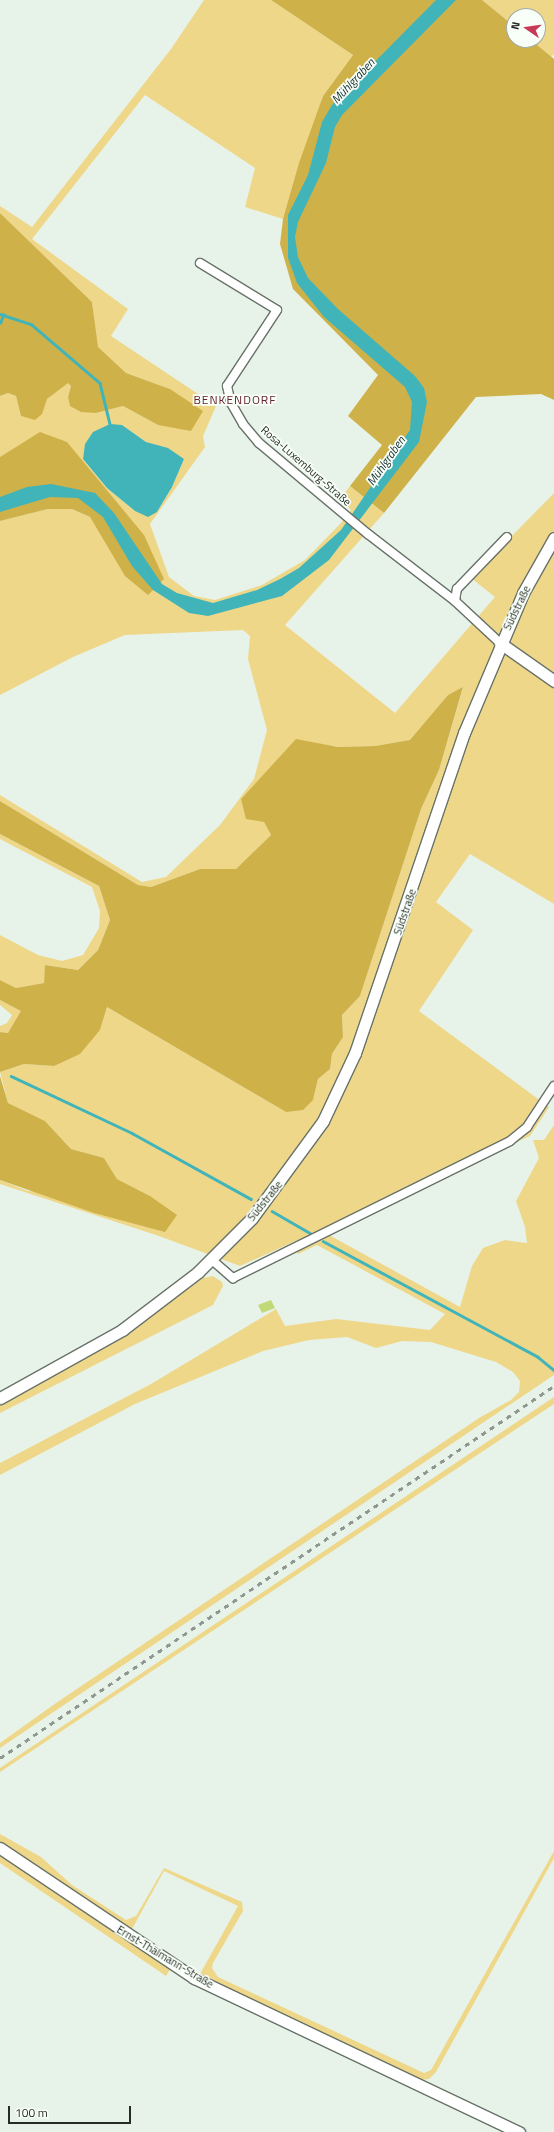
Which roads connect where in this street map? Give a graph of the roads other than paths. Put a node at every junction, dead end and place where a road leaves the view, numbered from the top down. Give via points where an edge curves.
1 (200, 263) dead end
2 (508, 537) dead end
3 (554, 538) edge
4 (455, 601) junction
5 (500, 643) junction
6 (554, 681) edge
7 (554, 1086) edge
8 (212, 1260) junction
9 (0, 1398) edge
10 (0, 1848) edge
11 (519, 2132) edge

1 - 4 street, Rosa-Luxemburg-Straße via 277,310 227,386 231,402 243,424 260,443 345,515
2 - 4 street via 457,589
3 - 5 main road, Südstraße via 523,593
4 - 5 street, Rosa-Luxemburg-Straße
5 - 6 main road
5 - 8 main road, Südstraße via 464,733 355,1053 322,1121 280,1183
7 - 8 street via 527,1127 510,1141 233,1278
8 - 9 main road, Südstraße via 122,1330
10 - 11 main road, Ernst-Thälmann-Straße via 194,1978

